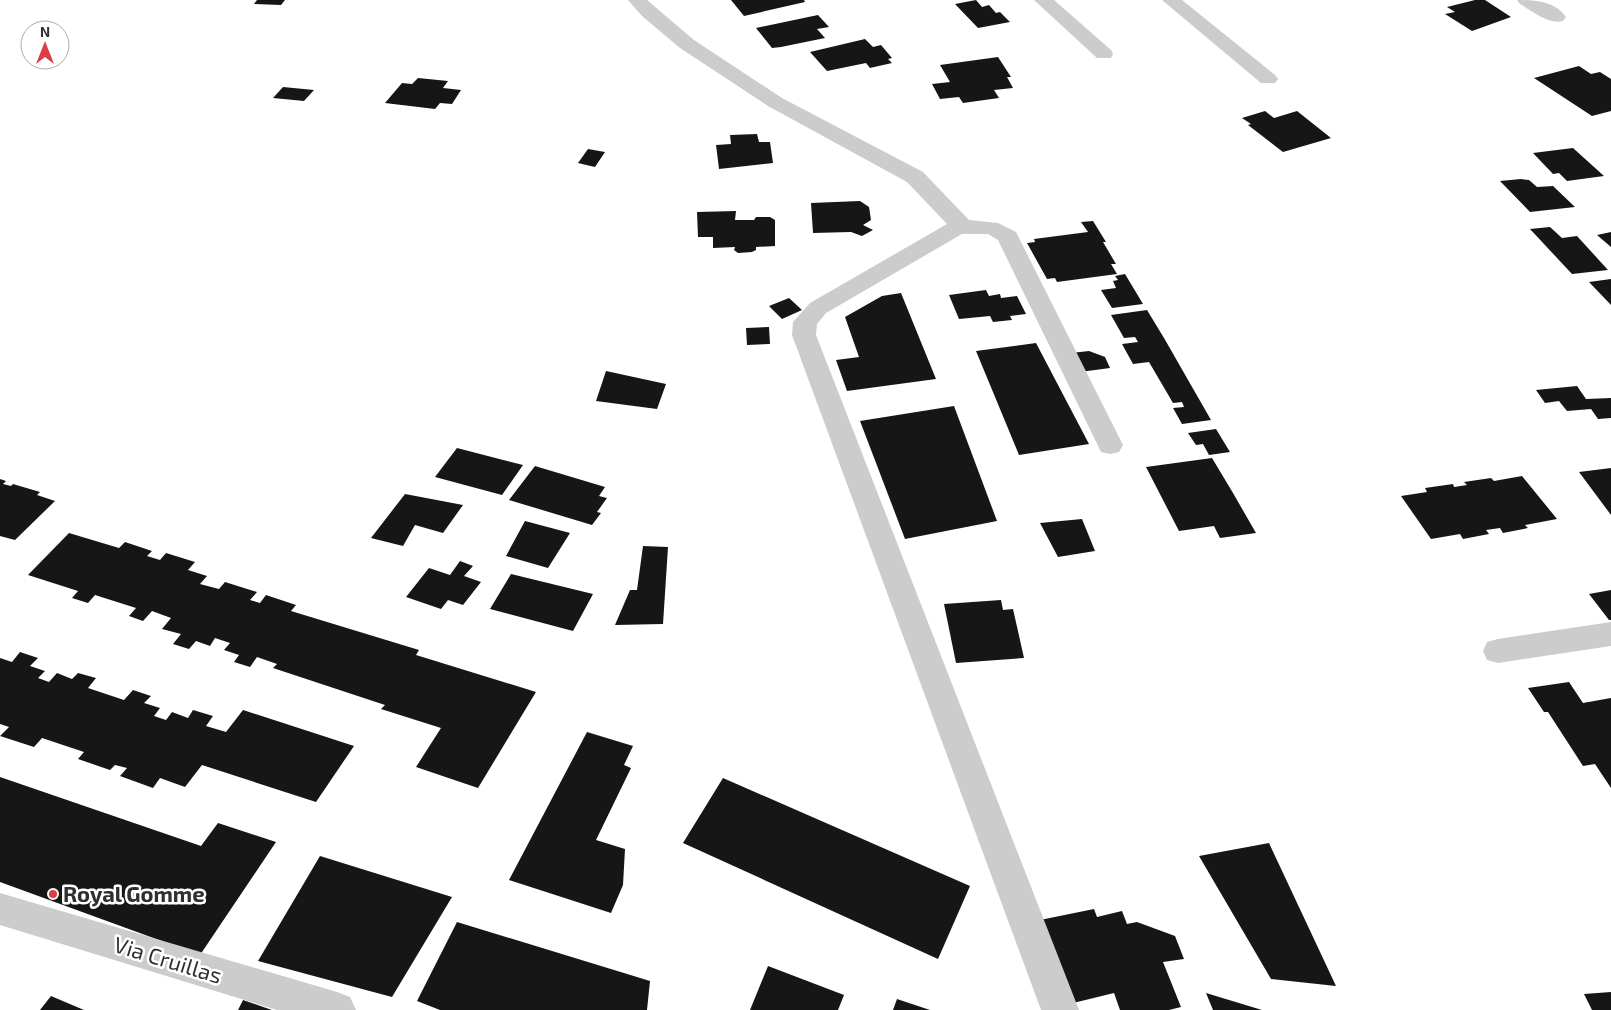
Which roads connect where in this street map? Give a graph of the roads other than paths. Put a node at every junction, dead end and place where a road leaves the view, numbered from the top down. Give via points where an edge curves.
1 (638, 0) edge
2 (1043, 0) edge
3 (1171, 0) edge
4 (1526, 0) edge
5 (1557, 18) dead end
6 (1104, 54) dead end
7 (1268, 79) dead end
8 (963, 227) junction
9 (1110, 445) dead end
10 (1611, 634) edge
11 (1498, 651) dead end
12 (0, 909) edge
13 (337, 1010) edge
14 (1060, 1010) edge

1 - 8 street via 687,44 775,102 916,177
2 - 6 street
3 - 7 street
4 - 5 street
8 - 9 street via 989,228 1002,231 1008,237
8 - 14 street via 956,228 818,308 805,322 804,335
10 - 11 street
12 - 13 street, Via Cruillas

